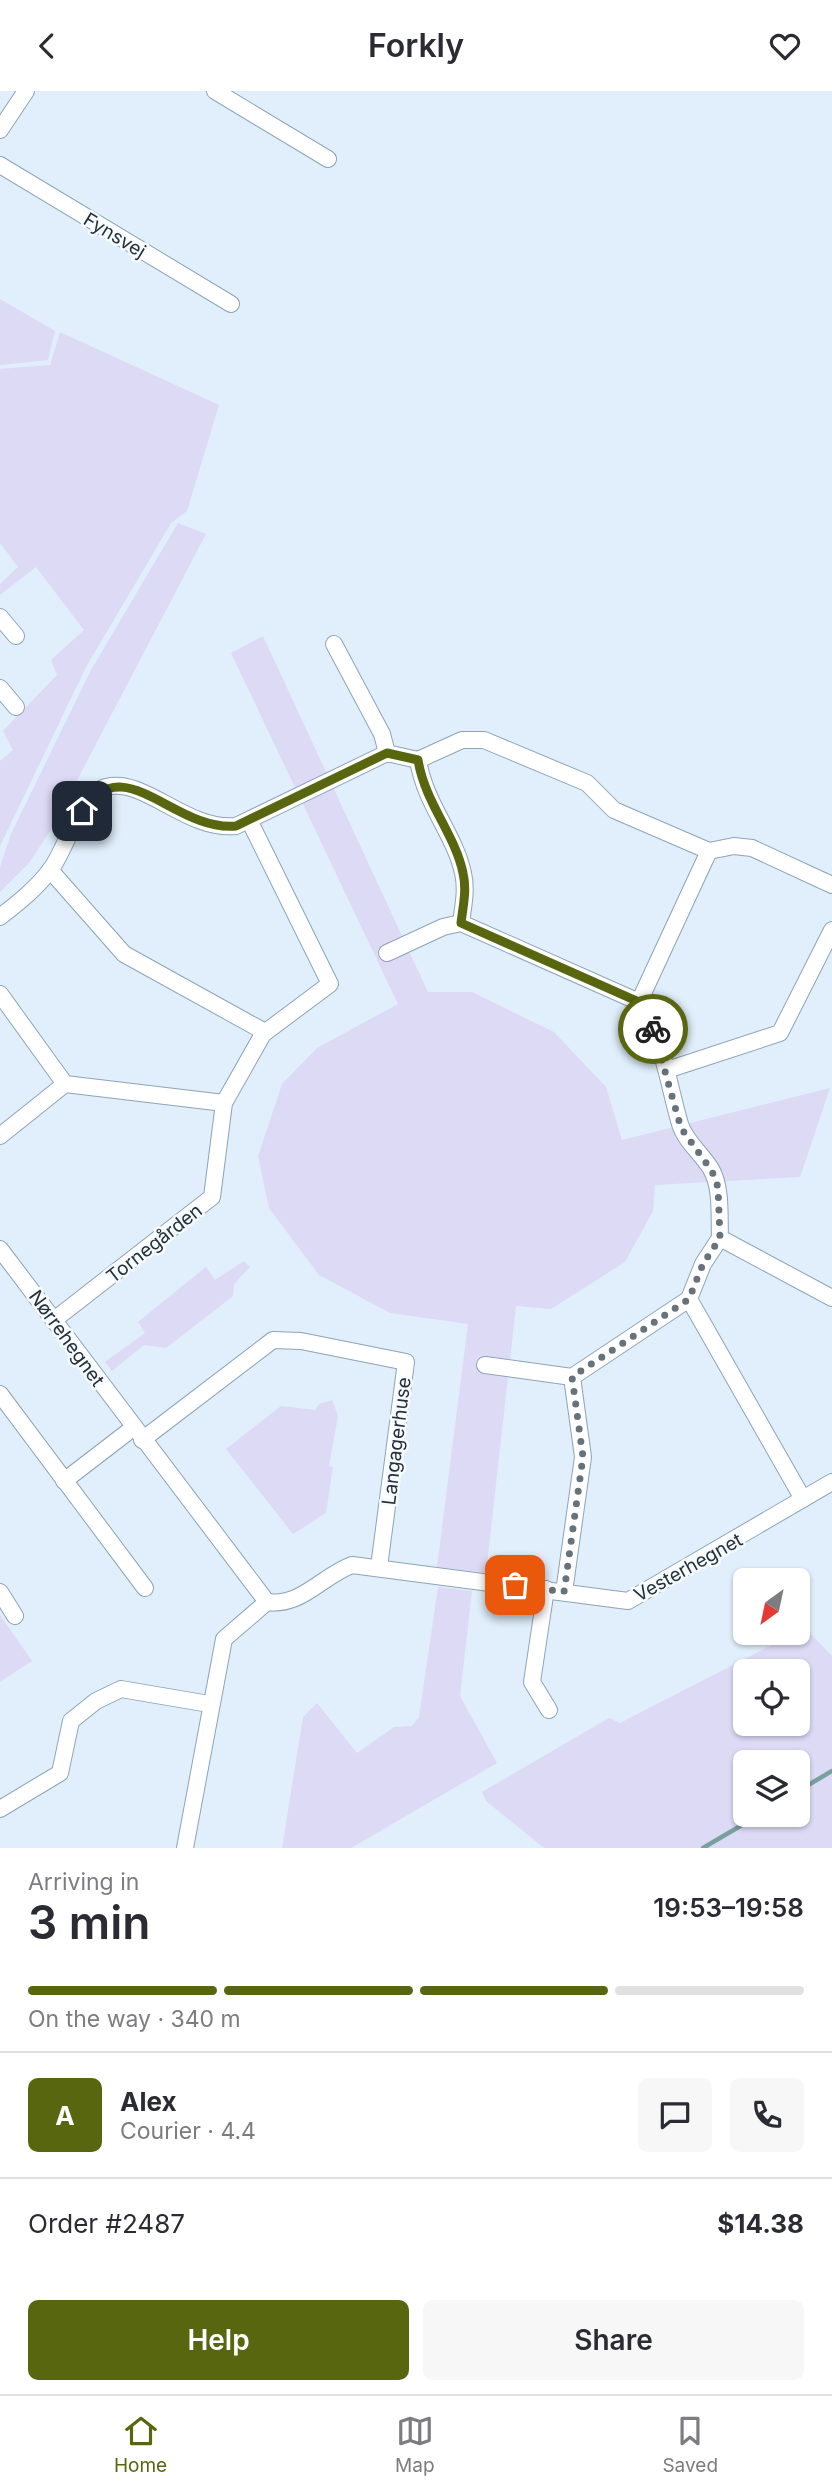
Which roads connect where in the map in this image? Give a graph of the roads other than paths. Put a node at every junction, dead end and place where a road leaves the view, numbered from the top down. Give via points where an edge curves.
1 (26, 91) edge
2 (215, 91) edge
3 (0, 129) edge
4 (328, 159) dead end
5 (0, 165) edge
6 (231, 304) dead end
7 (0, 617) edge
8 (16, 636) dead end
9 (334, 643) dead end
10 (0, 688) edge
11 (16, 707) dead end
12 (387, 753) junction
13 (418, 760) junction
14 (250, 822) junction
15 (709, 851) junction
16 (50, 870) junction
17 (832, 885) edge
18 (0, 917) edge
19 (461, 923) junction
20 (832, 930) edge
21 (387, 953) dead end
22 (0, 995) edge
23 (639, 1002) junction
24 (265, 1032) junction
25 (667, 1070) junction
26 (65, 1084) junction
27 (224, 1103) junction
28 (0, 1136) edge
29 (720, 1238) junction
30 (0, 1249) edge
31 (832, 1298) edge
32 (689, 1299) junction
33 (54, 1320) junction
34 (485, 1365) dead end
35 (572, 1377) junction
36 (0, 1394) edge
37 (137, 1434) junction
38 (64, 1481) junction
39 (832, 1482) edge
40 (803, 1499) junction
41 (379, 1567) junction
42 (145, 1588) dead end
43 (547, 1590) junction
44 (0, 1592) edge
45 (564, 1592) junction
46 (267, 1602) junction
47 (15, 1616) dead end
48 (209, 1704) junction
49 (549, 1710) dead end
50 (0, 1809) edge
51 (186, 1848) edge

1 - 3 street
2 - 4 street
5 - 6 street, Fynsvej
7 - 8 street
9 - 12 street via 382,734
10 - 11 street
12 - 13 street
12 - 14 street
13 - 15 street via 462,740 484,740 587,783 614,810
13 - 19 street via 422,782 463,871
14 - 16 street via 208,825 132,787 102,787 82,811
14 - 24 street, Tornegården via 330,984
15 - 17 street via 752,848
15 - 23 street
16 - 18 street
16 - 24 street via 124,954
19 - 21 street
19 - 23 street
20 - 25 street via 780,1033
22 - 26 street
23 - 25 street via 650,1019
24 - 27 street, Tornegården
25 - 29 street via 681,1128 718,1187
26 - 27 street
26 - 28 street
27 - 33 street, Tornegården via 212,1197
29 - 31 street
29 - 32 street
30 - 33 street, Nørrehegnet
32 - 35 street
32 - 40 street
33 - 37 street, Nørrehegnet
34 - 35 street
35 - 45 street via 583,1457
36 - 38 street
37 - 38 street
37 - 41 street, Langagerhuse via 273,1340 301,1341 406,1362
37 - 46 street, Nørrehegnet
38 - 42 street
39 - 40 street, Vesterhegnet
40 - 45 street, Vesterhegnet via 628,1601
41 - 43 street, Vesterhegnet
41 - 46 street, Vesterhegnet via 352,1565 334,1571 296,1600
43 - 45 street, Vesterhegnet
43 - 49 street via 532,1682
44 - 47 street
46 - 48 street via 223,1639
48 - 50 street via 121,1689 96,1701 71,1721 60,1773
48 - 51 street

